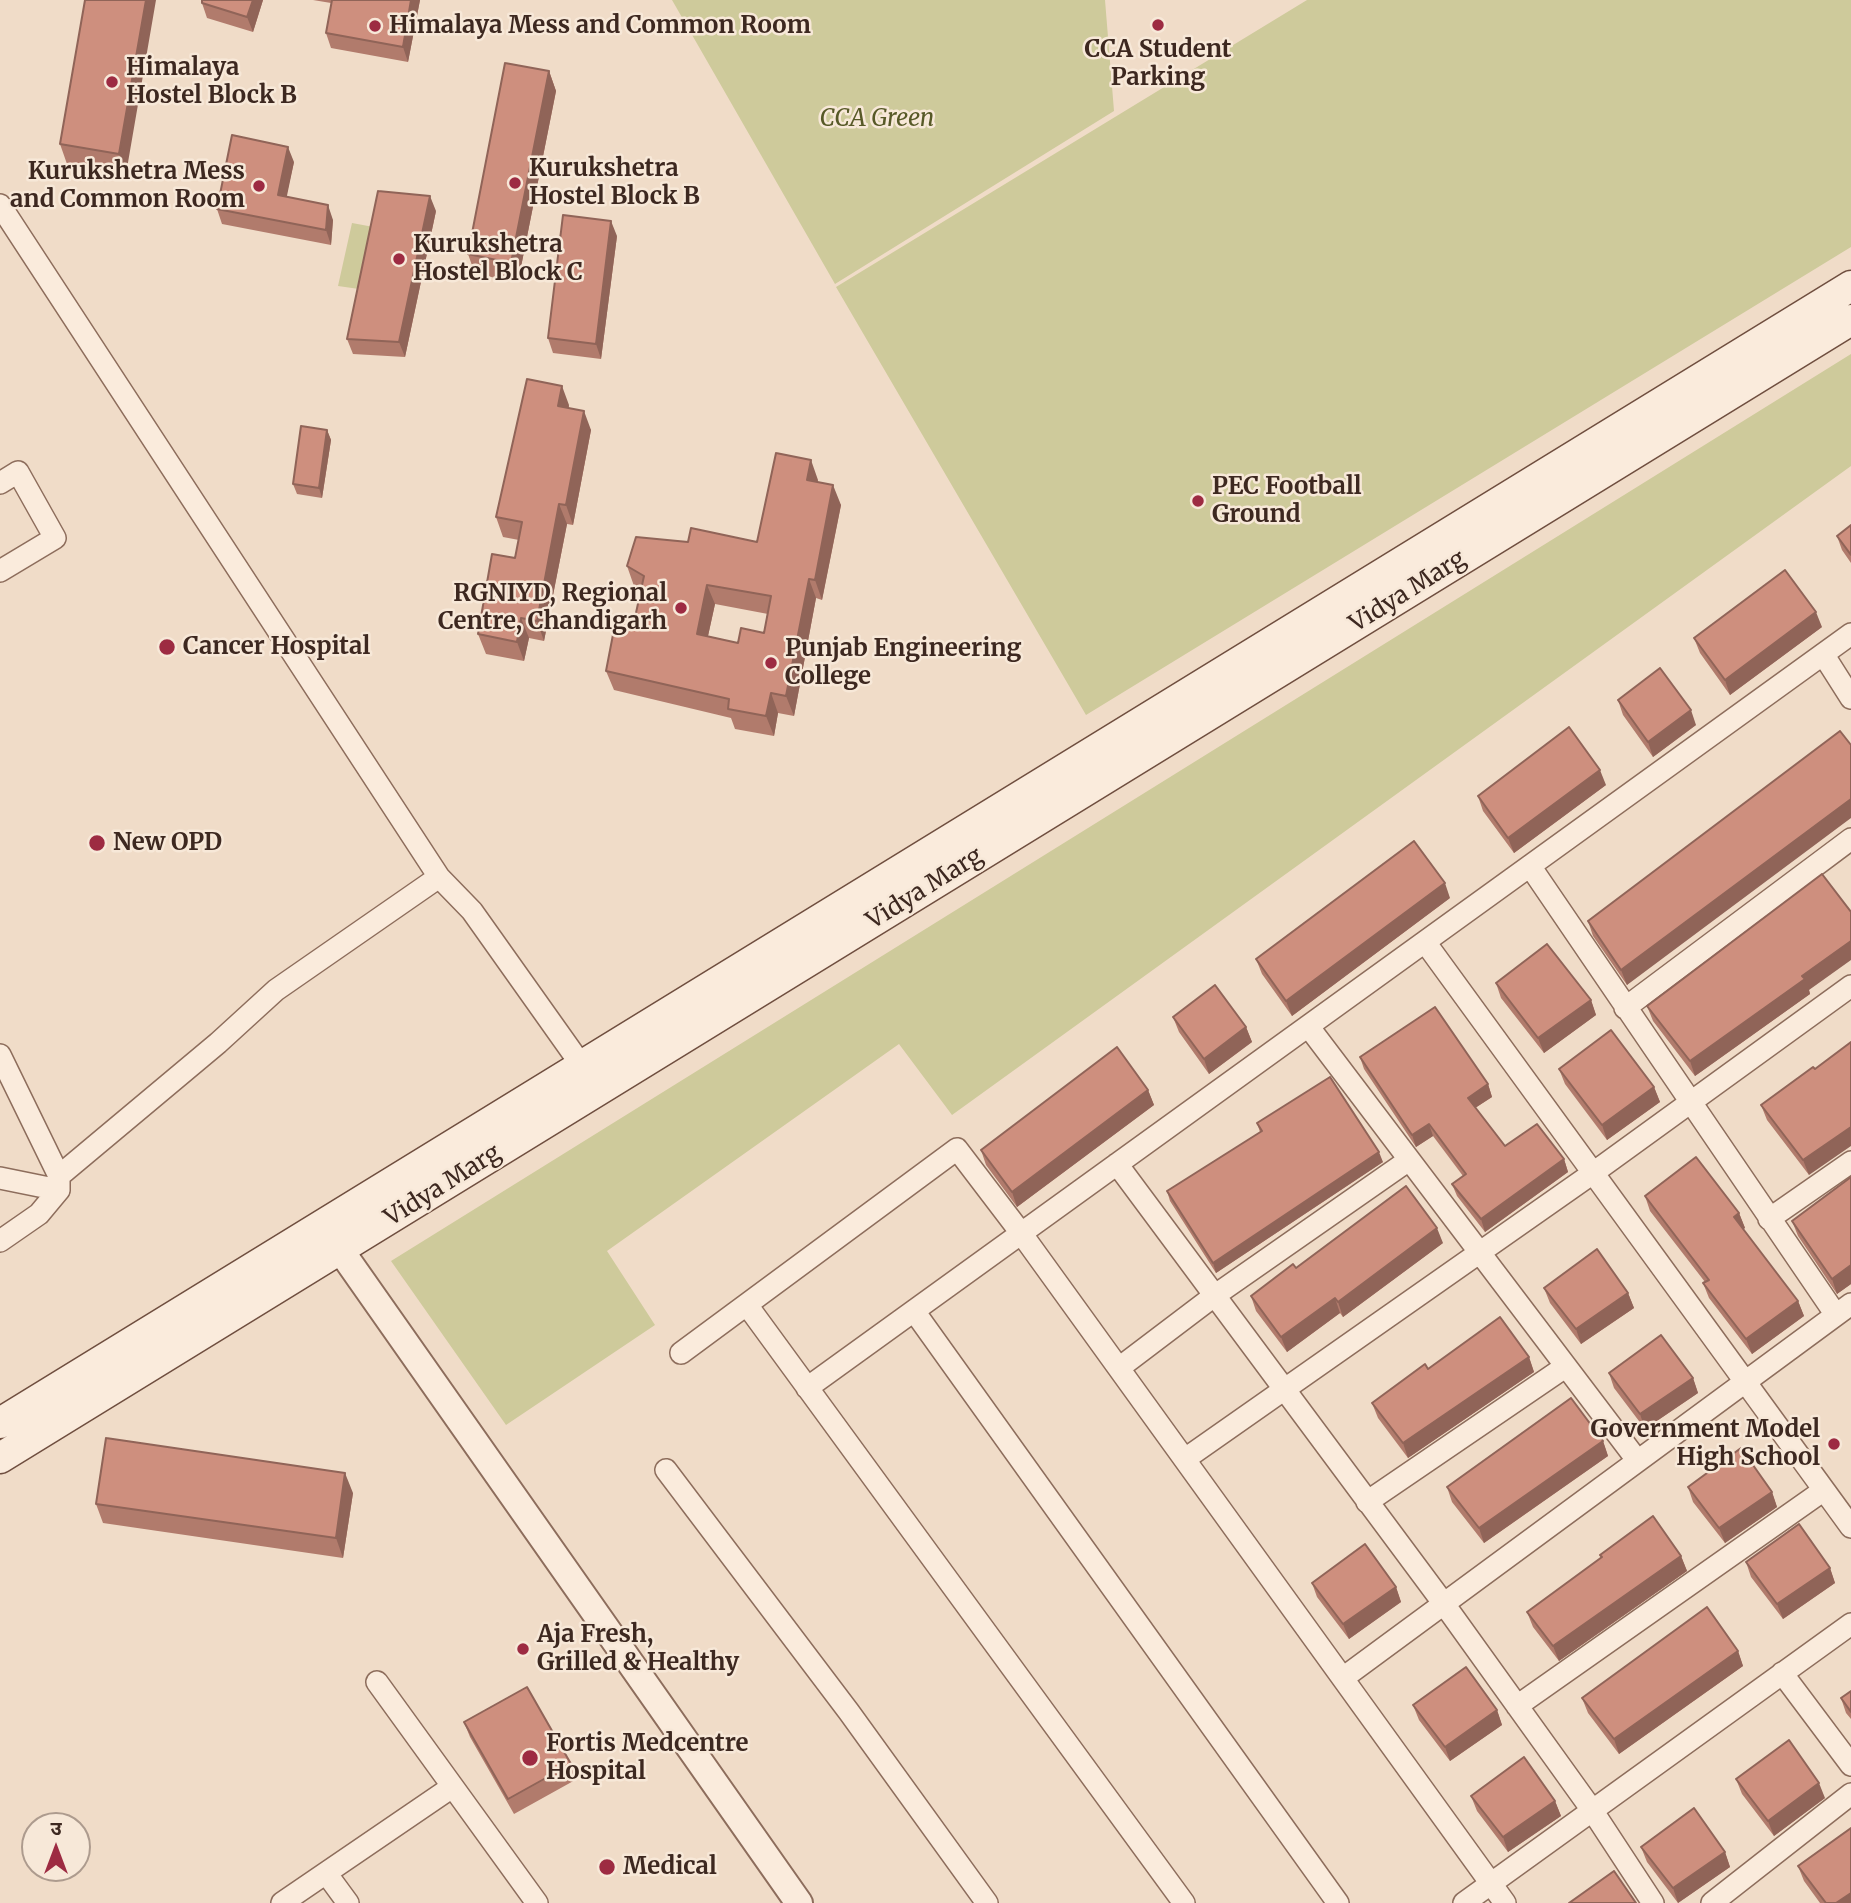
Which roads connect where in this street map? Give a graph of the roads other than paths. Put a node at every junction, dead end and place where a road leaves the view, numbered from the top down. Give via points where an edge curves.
1 (0, 205) edge
2 (1851, 286) edge
3 (1851, 320) edge
4 (0, 483) edge
5 (0, 571) edge
6 (1851, 634) edge
7 (1823, 654) junction
8 (1851, 698) edge
9 (1851, 839) edge
10 (1530, 866) junction
11 (439, 877) junction
12 (1425, 942) junction
13 (1851, 986) edge
14 (1625, 1008) junction
15 (1308, 1026) junction
16 (2, 1063) edge
17 (582, 1066) junction
18 (1689, 1103) junction
19 (1409, 1160) junction
20 (1851, 1162) edge
21 (1117, 1164) junction
22 (1593, 1173) junction
23 (0, 1178) edge
24 (59, 1183) junction
25 (1769, 1219) junction
26 (1021, 1233) junction
27 (331, 1237) junction
28 (0, 1241) edge
29 (1479, 1253) junction
30 (1214, 1296) junction
31 (747, 1305) junction
32 (1843, 1309) edge
33 (914, 1311) junction
34 (681, 1353) dead end
35 (1565, 1367) junction
36 (1119, 1368) junction
37 (1745, 1381) junction
38 (807, 1388) junction
39 (1283, 1390) junction
40 (0, 1423) edge
41 (0, 1458) edge
42 (1185, 1459) junction
43 (1637, 1460) junction
44 (666, 1470) dead end
45 (1824, 1490) junction
46 (1367, 1502) junction
47 (1851, 1527) edge
48 (1444, 1604) junction
49 (1851, 1624) edge
50 (1782, 1673) junction
51 (1343, 1678) junction
52 (377, 1682) dead end
53 (1517, 1706) junction
54 (1851, 1765) edge
55 (452, 1787) junction
56 (1851, 1794) edge
57 (1592, 1810) junction
58 (326, 1873) junction
59 (1490, 1882) junction
60 (282, 1903) edge
61 (348, 1903) edge
62 (537, 1903) edge
63 (799, 1903) edge
64 (986, 1903) edge
65 (1184, 1903) edge
66 (1338, 1903) edge
67 (1464, 1903) edge
68 (1505, 1903) edge
69 (1653, 1903) edge
70 (1712, 1903) edge

1 - 11 street
2 - 17 main road, Vidya Marg
3 - 27 main road, Vidya Marg
4 - 5 street via 18,472 55,538
6 - 7 street
7 - 8 street
7 - 10 street
9 - 14 street
10 - 12 street
10 - 14 street
11 - 17 street via 472,911
11 - 24 street via 276,990
12 - 15 street
12 - 22 street
13 - 18 street
14 - 18 street
15 - 19 street
15 - 21 street
16 - 24 street
17 - 27 main road, Vidya Marg
18 - 22 street
18 - 25 street
19 - 29 street
19 - 30 street
20 - 25 street
21 - 26 street
21 - 30 street
22 - 29 street
22 - 37 street
23 - 24 street
24 - 28 street via 39,1214
25 - 32 street
26 - 31 street via 957,1149
26 - 33 street
26 - 36 street
27 - 40 main road, Vidya Marg
27 - 41 main road, Vidya Marg
27 - 63 street
29 - 35 street
29 - 39 street
30 - 36 street
30 - 39 street
31 - 34 street
31 - 38 street
32 - 37 street
33 - 38 street
33 - 66 street
35 - 43 street
35 - 46 street
36 - 42 street
37 - 43 street
37 - 45 street
38 - 65 street
39 - 42 street
39 - 46 street
42 - 51 street
43 - 48 street
44 - 64 street
45 - 47 street
45 - 53 street
46 - 48 street
48 - 51 street
48 - 53 street
49 - 50 street
50 - 54 street
50 - 57 street
51 - 59 street
52 - 55 street
53 - 57 street
55 - 58 street
55 - 62 street
56 - 70 street
57 - 59 street
57 - 69 street
58 - 60 street
58 - 61 street
59 - 67 street
59 - 68 street

